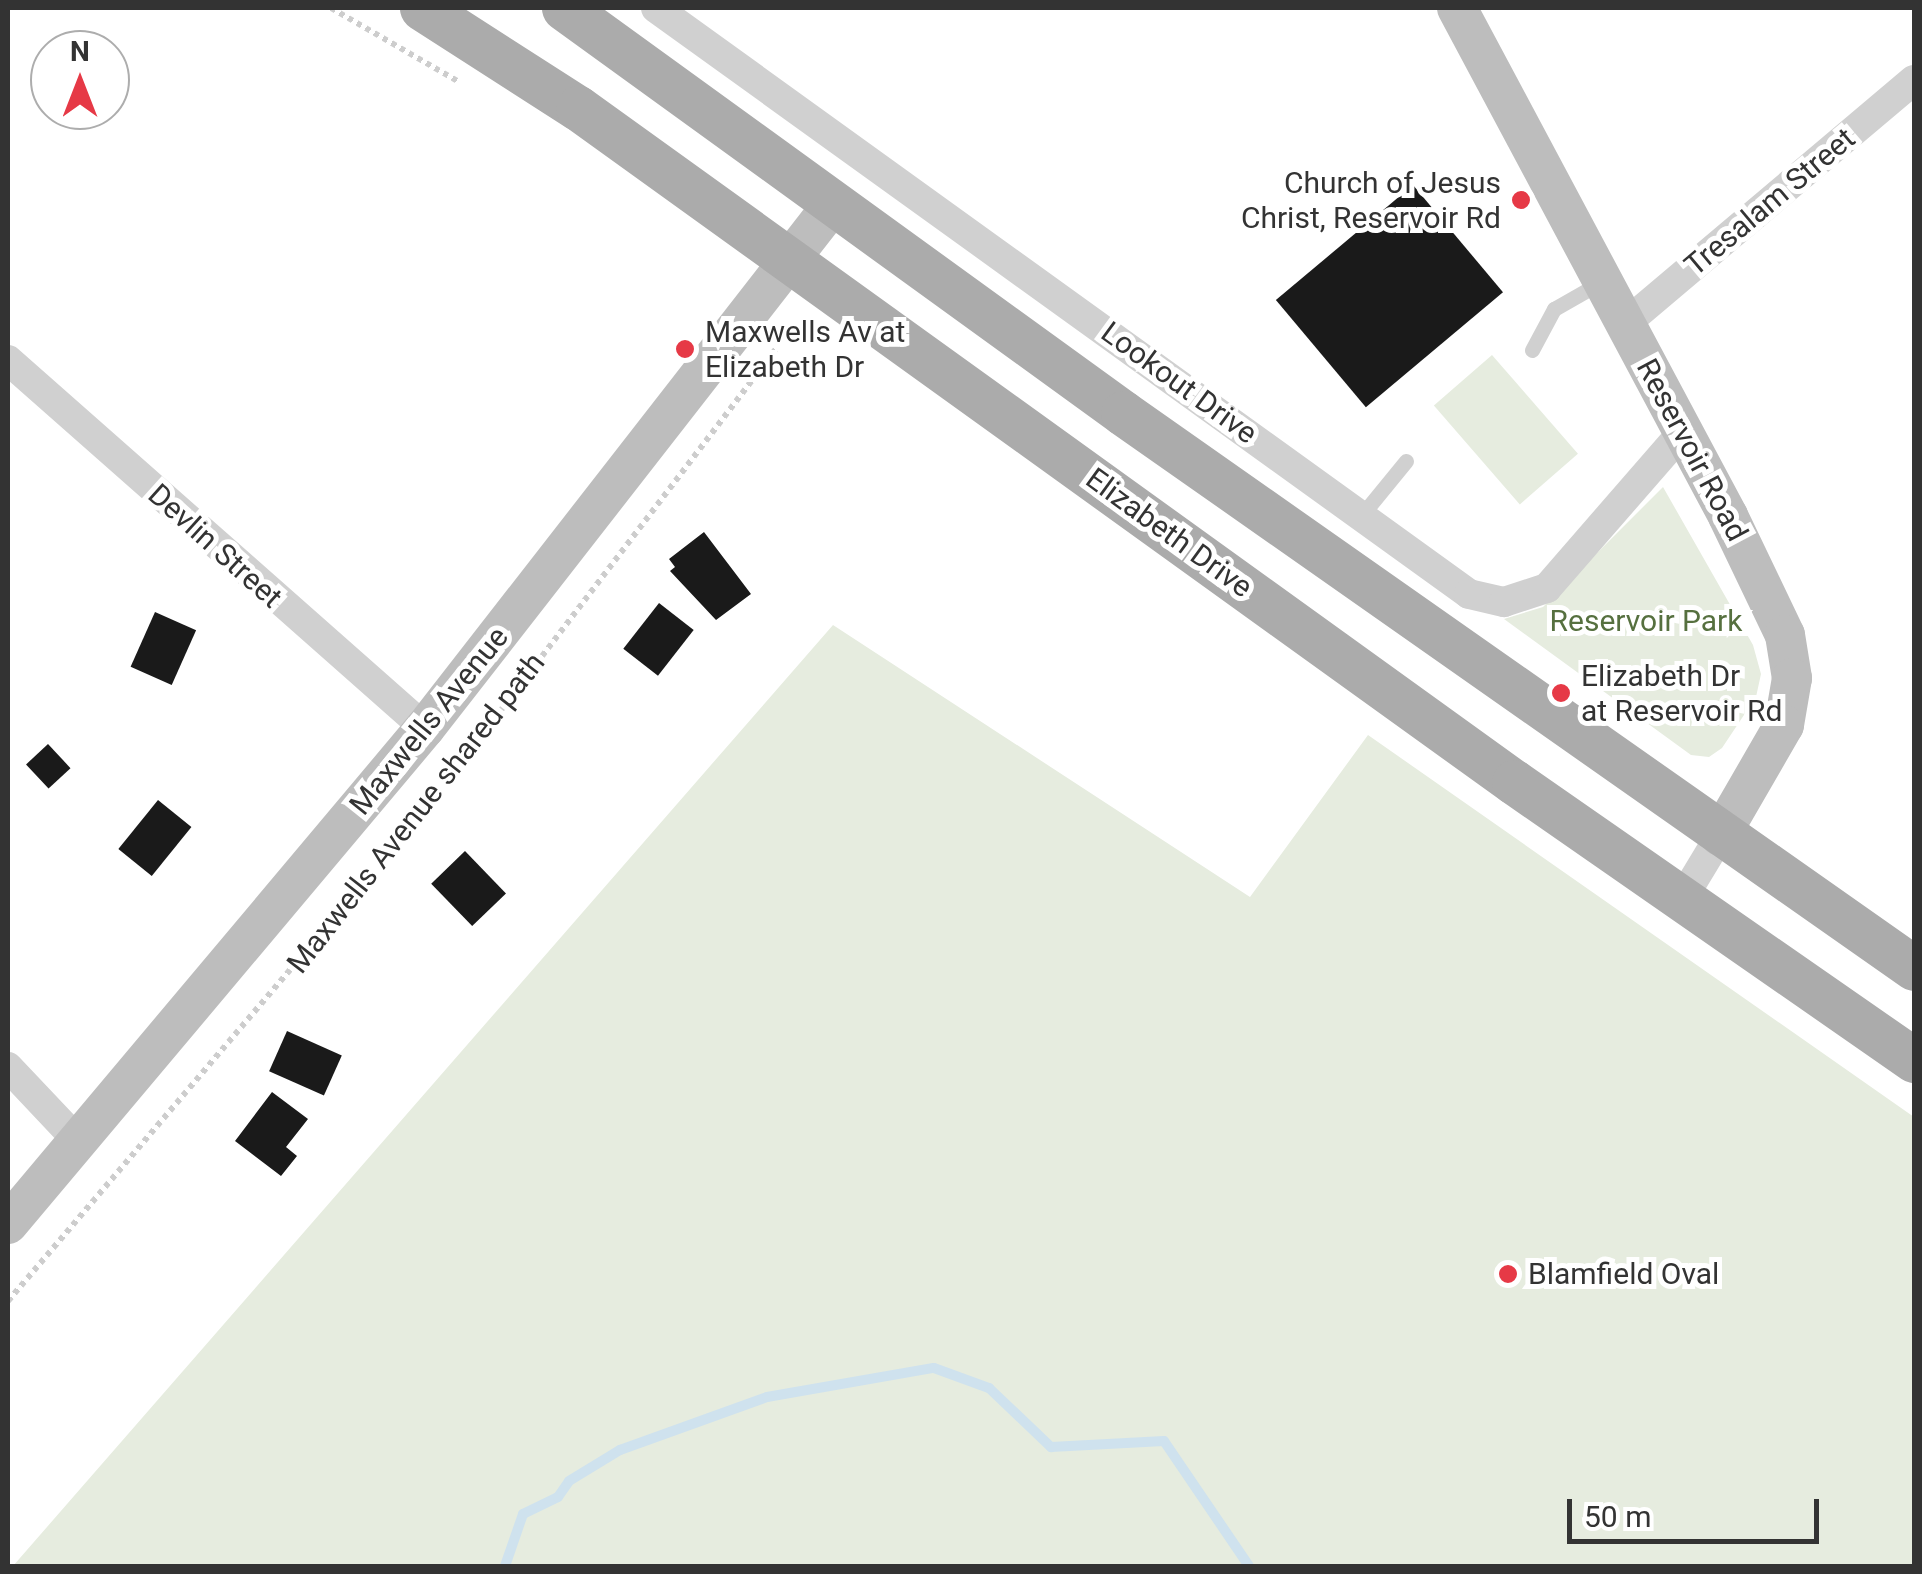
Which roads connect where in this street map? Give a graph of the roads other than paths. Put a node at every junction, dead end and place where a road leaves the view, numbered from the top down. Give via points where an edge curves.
1 (422, 8) edge
2 (564, 8) edge
3 (656, 8) edge
4 (1456, 8) edge
5 (1914, 80) edge
6 (834, 204) junction
7 (792, 262) junction
8 (1602, 281) junction
9 (1625, 324) junction
10 (1532, 350) dead end
11 (8, 360) edge
12 (1680, 434) junction
13 (1406, 461) dead end
14 (1361, 516) junction
15 (425, 728) junction
16 (1720, 836) junction
17 (1682, 899) junction
18 (1914, 968) edge
19 (1914, 1060) edge
20 (8, 1067) edge
21 (79, 1142) junction
22 (8, 1224) edge

1 - 7 main road, Elizabeth Drive via 578,108
2 - 6 main road
3 - 14 street, Lookout Drive
4 - 8 street, Reservoir Road
5 - 9 street, Tresalam Street
6 - 7 street, Maxwells Avenue
6 - 16 main road
7 - 15 street, Maxwells Avenue
7 - 17 main road, Elizabeth Drive
8 - 9 street, Reservoir Road
8 - 10 lane via 1554,309
9 - 12 street, Reservoir Road
11 - 15 street, Devlin Street
12 - 14 street, Lookout Drive via 1558,578 1519,600 1470,594
12 - 16 street, Reservoir Road via 1728,516 1790,654 1784,725
13 - 14 lane
15 - 21 street, Maxwells Avenue
16 - 17 street, Reservoir Road
16 - 18 main road
17 - 19 main road, Elizabeth Drive
20 - 21 street
21 - 22 street, Maxwells Avenue

